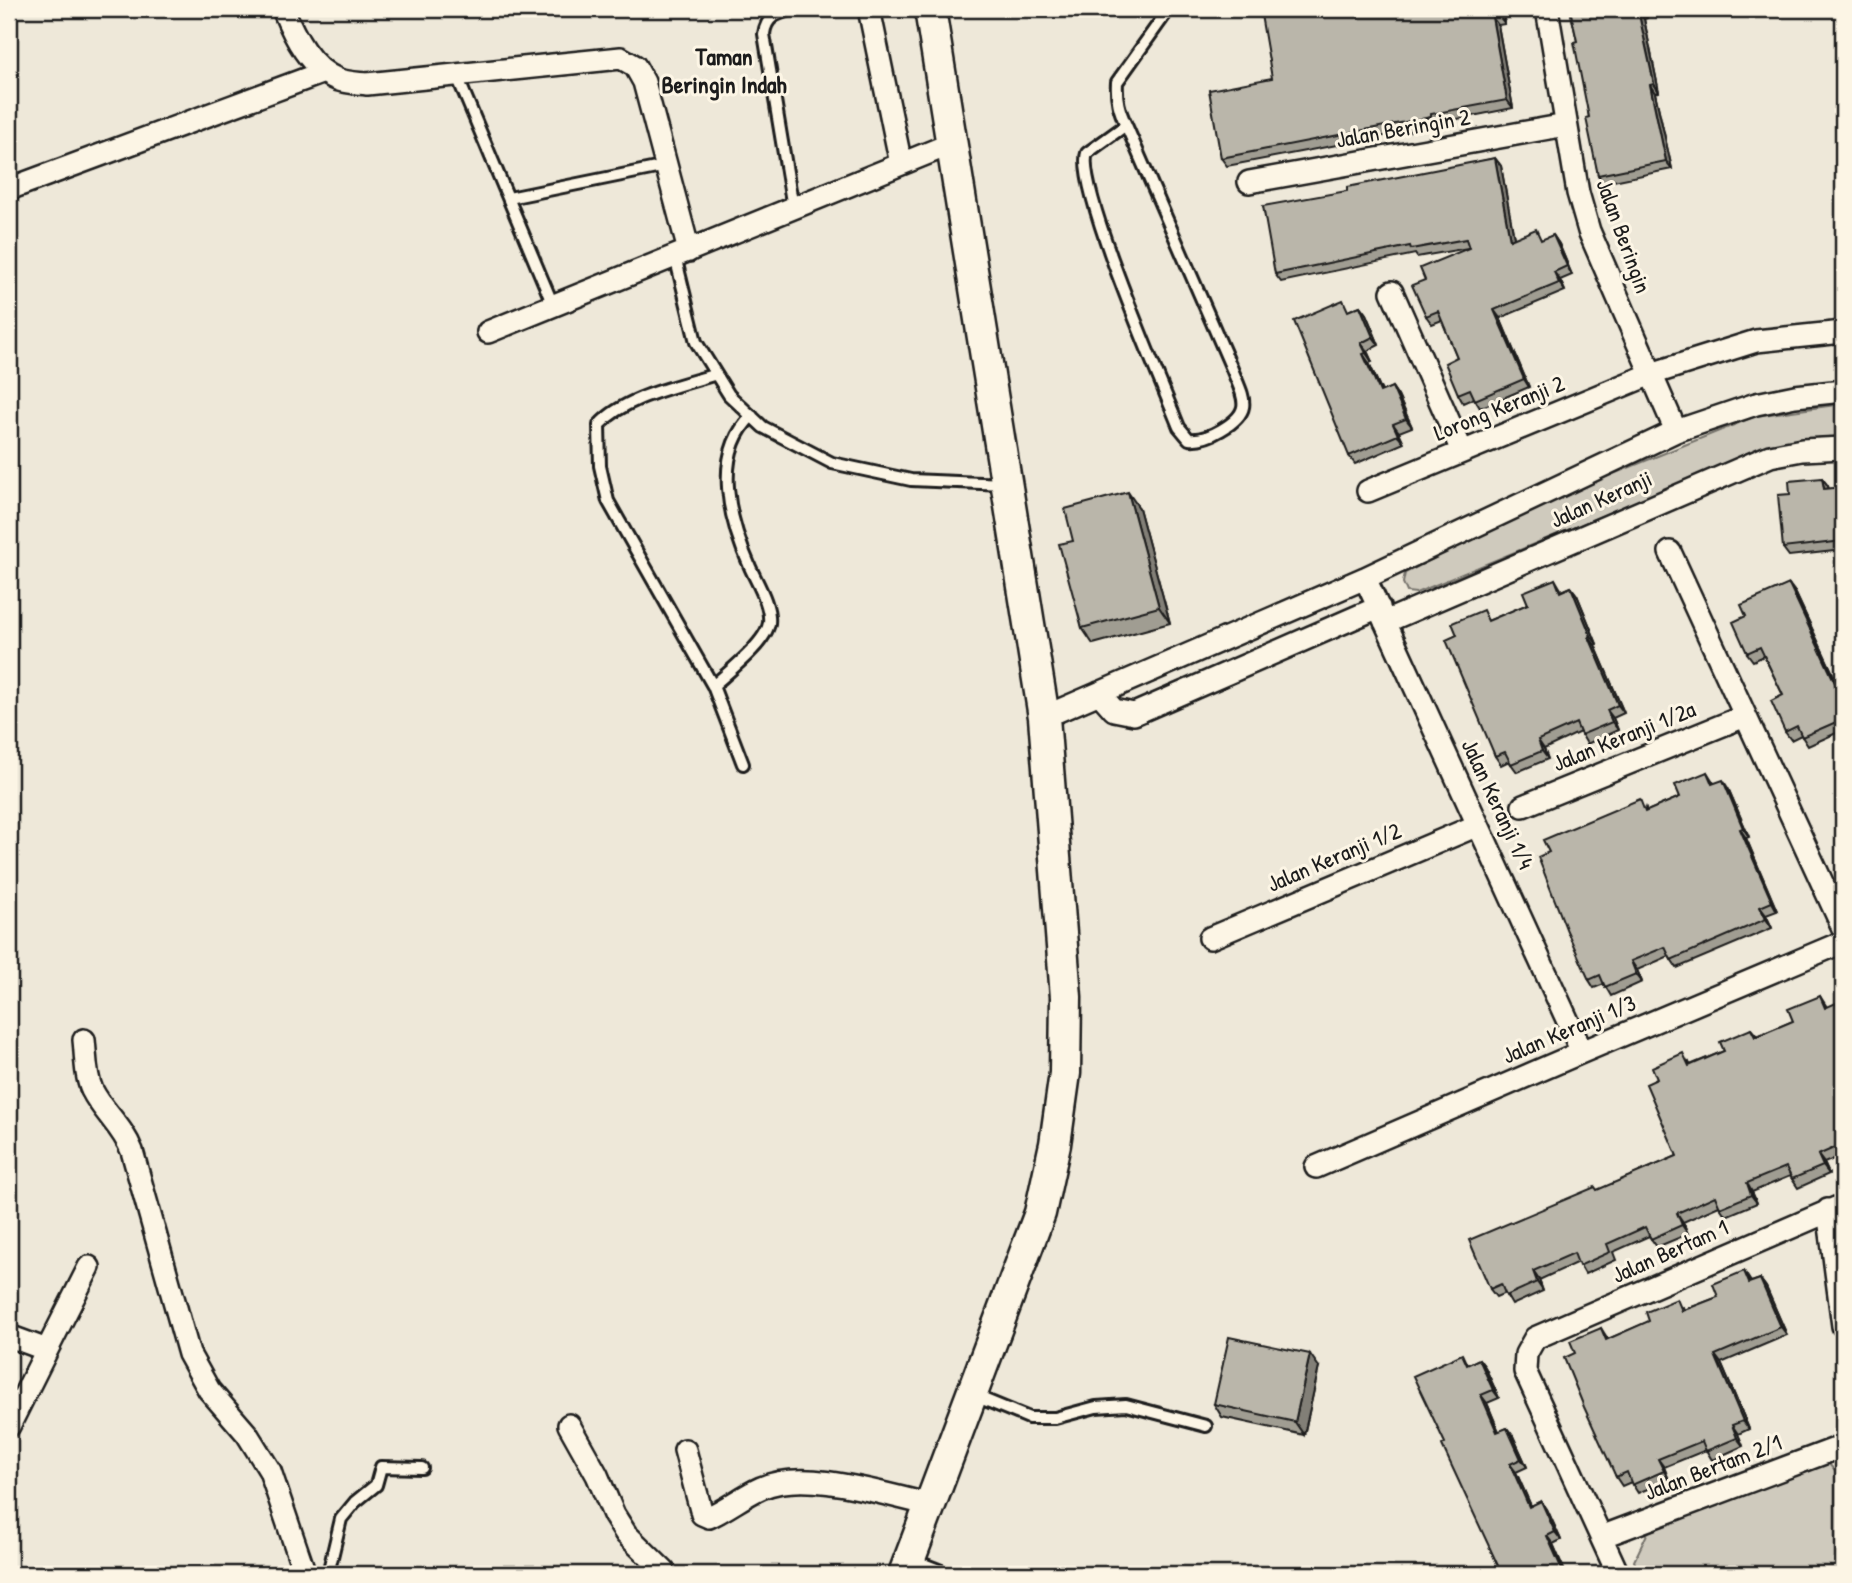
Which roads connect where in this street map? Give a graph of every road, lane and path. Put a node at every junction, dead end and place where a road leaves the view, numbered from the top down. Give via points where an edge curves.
1 (283, 9) edge
2 (792, 9) edge
3 (869, 9) edge
4 (930, 9) edge
5 (1169, 9) edge
6 (1547, 9) edge
7 (324, 72) junction
8 (457, 76) junction
9 (1126, 125) junction
10 (1566, 125) junction
11 (953, 144) junction
12 (901, 164) junction
13 (666, 166) junction
14 (1249, 182) dead end
15 (9, 189) edge
16 (509, 198) junction
17 (793, 208) junction
18 (682, 253) junction
19 (1392, 292) dead end
20 (553, 305) junction
21 (488, 332) dead end
22 (1843, 332) edge
23 (716, 374) junction
24 (1651, 374) junction
25 (1843, 391) edge
26 (752, 416) junction
27 (1676, 431) junction
28 (1843, 447) edge
29 (1462, 451) junction
30 (1006, 484) junction
31 (1368, 491) dead end
32 (1670, 552) dead end
33 (1365, 578) junction
34 (1382, 615) junction
35 (713, 686) junction
36 (1099, 694) junction
37 (1745, 716) junction
38 (1044, 717) junction
39 (743, 764) dead end
40 (1523, 806) dead end
41 (1478, 825) junction
42 (1843, 928) edge
43 (1210, 938) dead end
44 (1843, 943) edge
45 (84, 1040) dead end
46 (1582, 1052) junction
47 (1316, 1167) dead end
48 (1836, 1208) edge
49 (89, 1267) dead end
50 (1843, 1326) edge
51 (9, 1336) edge
52 (47, 1350) junction
53 (973, 1395) junction
54 (569, 1425) dead end
55 (9, 1426) edge
56 (1206, 1426) dead end
57 (1843, 1446) edge
58 (685, 1450) dead end
59 (422, 1468) dead end
60 (932, 1505) junction
61 (1601, 1537) junction
62 (907, 1567) edge
63 (305, 1574) edge
64 (328, 1574) edge
65 (665, 1574) edge
66 (949, 1574) edge
67 (1618, 1574) edge

1 - 7 street via 290,28
2 - 17 lane via 770,18 764,34
3 - 12 street
4 - 11 street
5 - 9 lane via 1117,82 1119,110
6 - 10 street, Jalan Beringin
7 - 8 street via 367,84
7 - 15 street
8 - 13 street via 621,58 635,66 644,82
8 - 16 lane
9 - 9 lane via 1243,396 1244,409 1238,420 1198,440 1184,435 1179,427 1091,196 1087,153
10 - 14 street, Jalan Beringin 2
10 - 24 street, Jalan Beringin via 1589,231
11 - 12 street
11 - 30 street
12 - 17 street
13 - 16 lane
13 - 18 street
16 - 20 lane
17 - 18 street
18 - 20 street
18 - 23 lane via 696,342
19 - 29 street
20 - 21 street
22 - 24 street, Lorong Keranji 2 via 1756,341
23 - 26 lane via 729,395
23 - 35 lane via 634,401 599,425 600,466 608,501
24 - 27 street, Jalan Beringin
24 - 29 street, Lorong Keranji 2
25 - 27 street via 1756,404
26 - 30 lane via 763,427 832,463 911,480
26 - 35 lane via 737,437 726,473 737,537 769,622 765,636
27 - 33 street
28 - 34 street, Jalan Keranji via 1770,456
29 - 31 street, Lorong Keranji 2
30 - 38 street
32 - 37 street
33 - 34 street, Jalan Keranji 1/4
33 - 36 street
34 - 36 street, Jalan Keranji via 1134,714 1114,710
34 - 41 street, Jalan Keranji 1/4
35 - 39 lane
36 - 38 street
37 - 40 street, Jalan Keranji 1/2a
37 - 42 street
38 - 53 street via 1066,997 1065,1073 1040,1213
41 - 43 street, Jalan Keranji 1/2
41 - 46 street, Jalan Keranji 1/4
44 - 46 street, Jalan Keranji 1/3
45 - 63 street via 93,1090 132,1151 189,1354 209,1390 247,1434 270,1471
46 - 47 street, Jalan Keranji 1/3
48 - 50 street
48 - 61 street, Jalan Bertam 1 via 1535,1338 1526,1354 1525,1371
49 - 52 street
51 - 52 street
52 - 55 street
53 - 56 lane via 1029,1418 1126,1405
53 - 60 street
54 - 65 street via 626,1534
57 - 61 street, Jalan Bertam 2/1
58 - 60 street via 702,1514 709,1517 763,1487 817,1480
59 - 64 lane via 382,1467 376,1485 341,1519
60 - 62 street
61 - 67 street
62 - 66 lane

